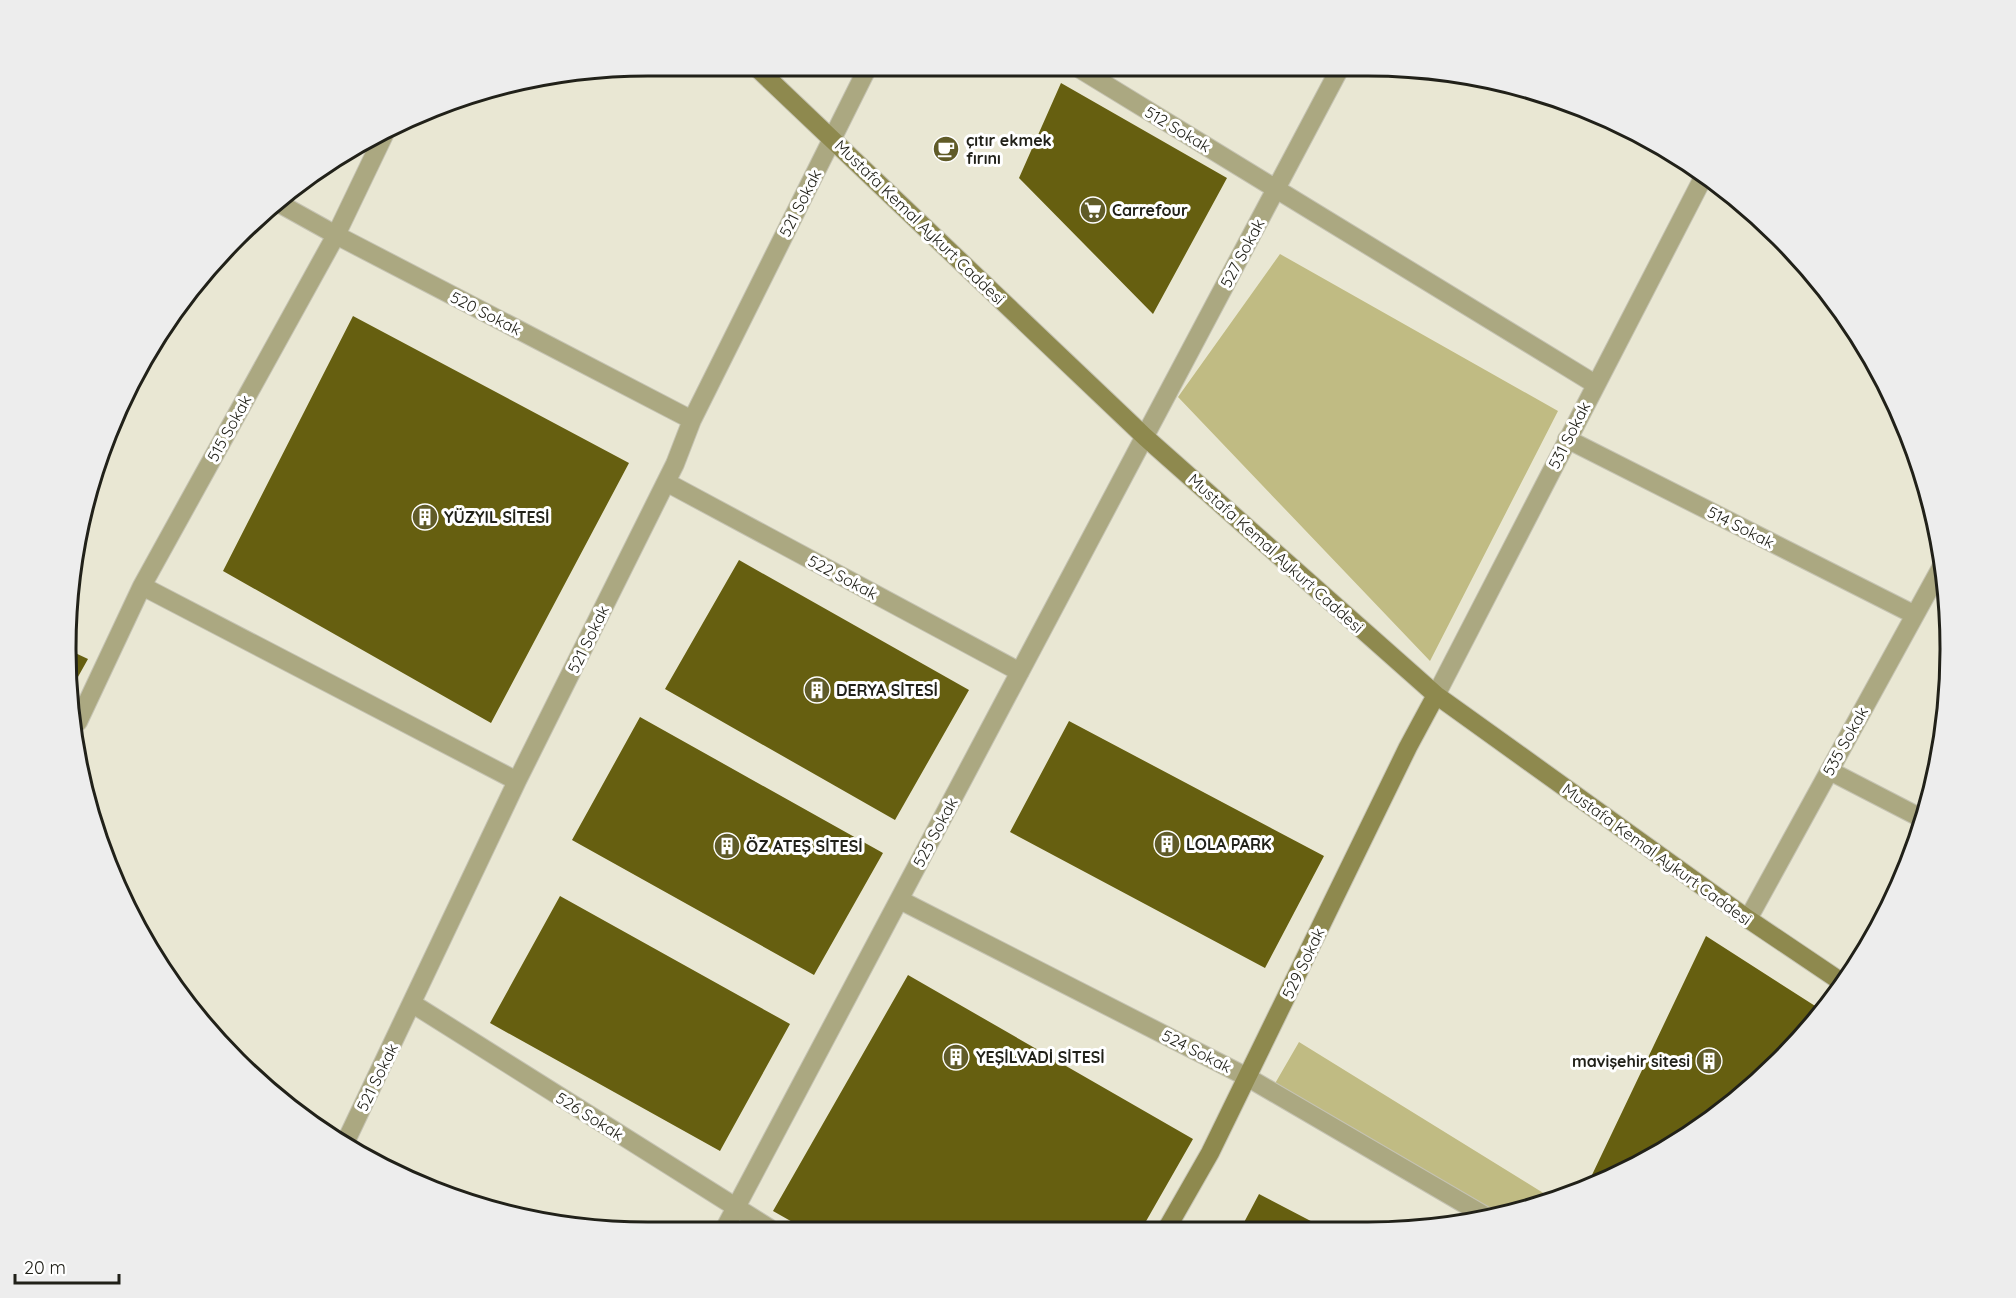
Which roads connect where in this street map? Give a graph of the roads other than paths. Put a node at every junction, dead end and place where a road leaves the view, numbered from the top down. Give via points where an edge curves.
1 (766, 76) edge
2 (864, 76) edge
3 (1091, 76) edge
4 (1336, 76) edge
5 (832, 139) junction
6 (379, 145) edge
7 (1700, 184) edge
8 (1276, 189) junction
9 (286, 207) edge
10 (336, 235) junction
11 (1595, 384) junction
12 (692, 420) junction
13 (1145, 436) junction
14 (1567, 439) junction
15 (666, 482) junction
16 (1935, 578) edge
17 (142, 586) junction
18 (1915, 615) junction
19 (1020, 672) junction
20 (1436, 695) junction
21 (80, 717) edge
22 (1830, 771) junction
23 (517, 781) junction
24 (1915, 815) edge
25 (900, 900) junction
26 (1748, 919) junction
27 (1835, 978) edge
28 (413, 1004) junction
29 (1247, 1077) junction
30 (349, 1136) edge
31 (736, 1208) junction
32 (1476, 1211) edge
33 (728, 1222) edge
34 (759, 1222) edge
35 (1171, 1222) edge

1 - 5 street, Mustafa Kemal Aykurt Caddesi
2 - 5 street, 521 Sokak
3 - 8 street, 512 Sokak
4 - 8 street, 527 Sokak
5 - 12 street, 521 Sokak
5 - 13 street, Mustafa Kemal Aykurt Caddesi
6 - 10 street, 515 Sokak
7 - 11 street, 531 Sokak
8 - 11 street, 512 Sokak
8 - 13 street, 527 Sokak
9 - 10 street, 520 Sokak
10 - 12 street, 520 Sokak
10 - 17 street, 515 Sokak
11 - 14 street, 531 Sokak
12 - 15 street, 521 Sokak
13 - 19 street, 525 Sokak
13 - 20 street, Mustafa Kemal Aykurt Caddesi
14 - 18 street, 514 Sokak
14 - 20 street, 531 Sokak
15 - 19 street, 522 Sokak
15 - 23 street, 521 Sokak
16 - 18 street, 535 Sokak
17 - 21 street, 515 Sokak
17 - 23 street
18 - 22 street, 535 Sokak
19 - 25 street, 525 Sokak
20 - 26 street, Mustafa Kemal Aykurt Caddesi
20 - 29 street, 529 Sokak
22 - 24 street
22 - 26 street, 535 Sokak
23 - 28 street, 521 Sokak
25 - 29 street, 524 Sokak
25 - 31 street, 525 Sokak
26 - 27 street, Mustafa Kemal Aykurt Caddesi
28 - 30 street, 521 Sokak
28 - 31 street, 526 Sokak
29 - 32 street, 524 Sokak
29 - 35 street, 529 Sokak
31 - 33 street, 525 Sokak
31 - 34 street, 526 Sokak

